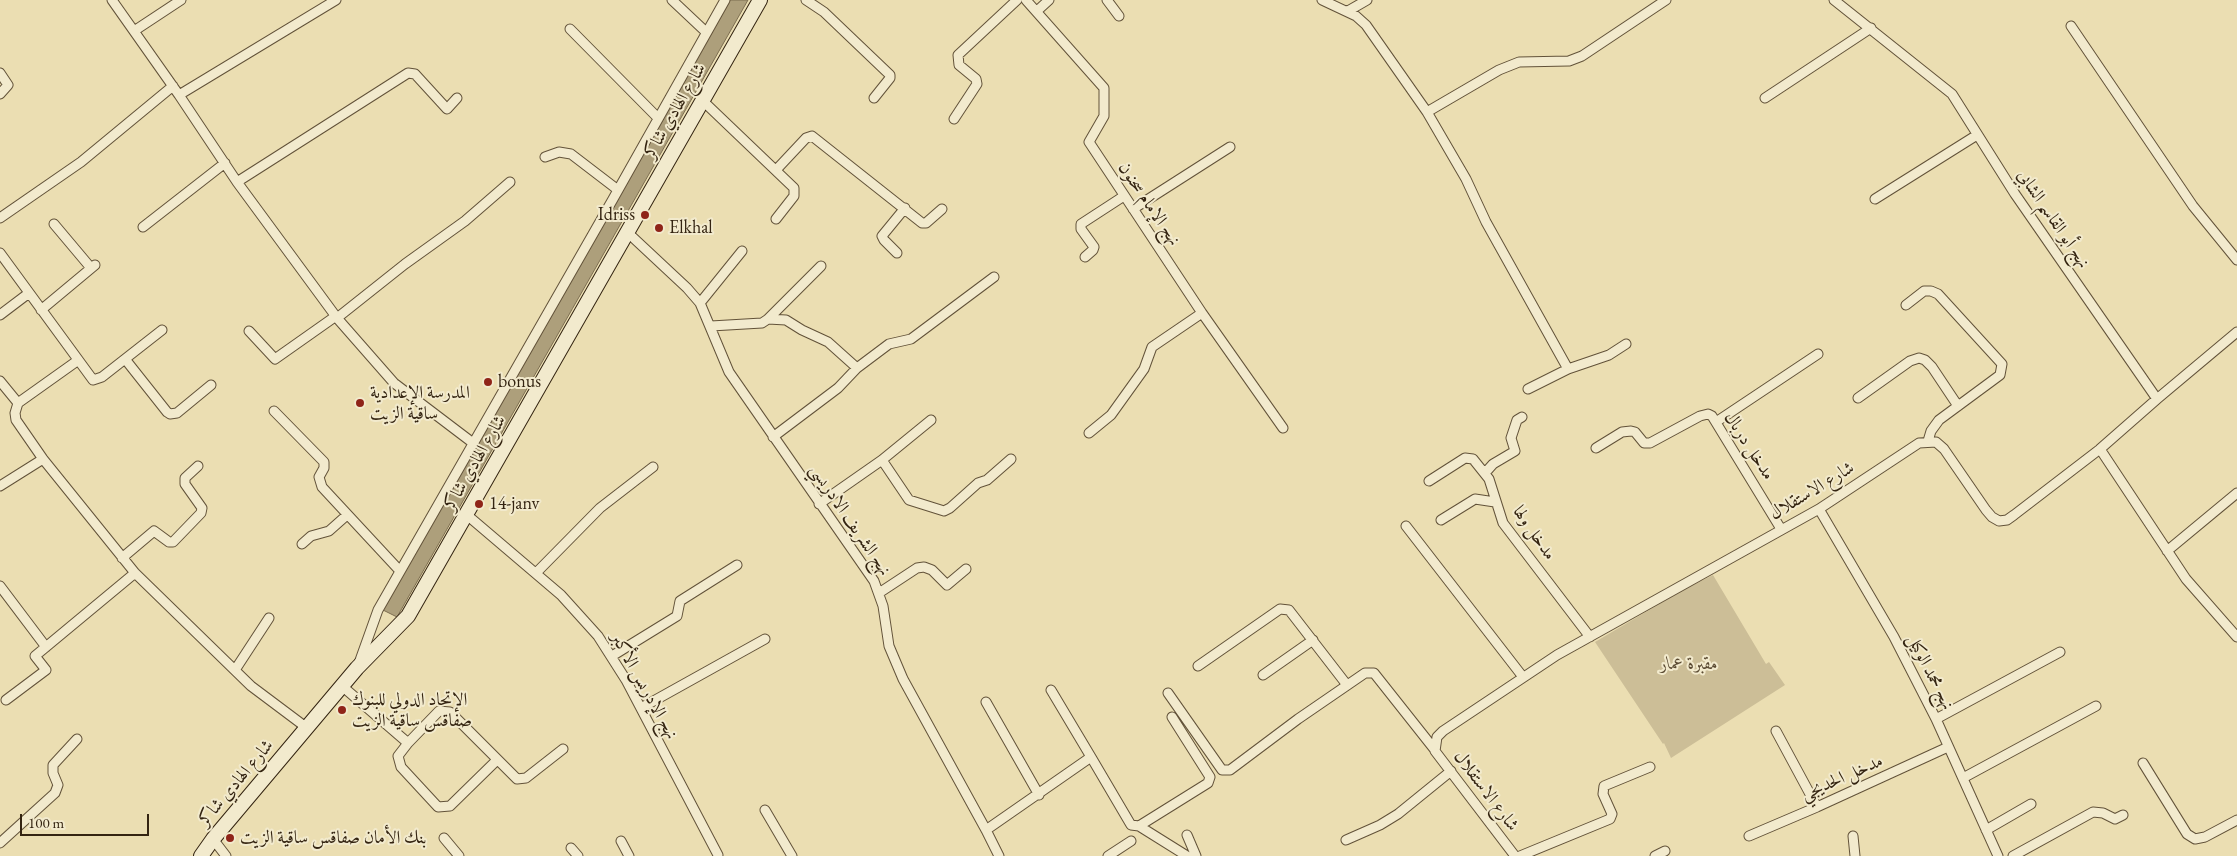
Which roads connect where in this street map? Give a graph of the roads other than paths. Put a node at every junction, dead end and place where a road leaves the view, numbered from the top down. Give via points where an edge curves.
1 (112, 0) edge
2 (181, 0) edge
3 (336, 0) edge
4 (672, 0) edge
5 (724, 0) edge
6 (760, 0) edge
7 (806, 0) edge
8 (1017, 0) edge
9 (1026, 0) edge
10 (1049, 0) edge
11 (1107, 0) edge
12 (1322, 0) edge
13 (1367, 0) edge
14 (1666, 0) edge
15 (1834, 0) edge
16 (1037, 11) junction
17 (1348, 11) junction
18 (1119, 16) dead end
19 (2071, 26) dead end
20 (1871, 28) junction
21 (570, 29) dead end
22 (134, 32) junction
23 (706, 32) junction
24 (0, 73) edge
25 (173, 86) junction
26 (0, 94) edge
27 (179, 95) junction
28 (458, 98) dead end
29 (874, 98) dead end
30 (1764, 98) dead end
31 (703, 101) junction
32 (1427, 112) junction
33 (658, 118) junction
34 (954, 119) dead end
35 (1977, 135) junction
36 (1230, 147) dead end
37 (545, 158) dead end
38 (225, 163) junction
39 (776, 170) junction
40 (237, 182) junction
41 (510, 182) dead end
42 (618, 190) junction
43 (1124, 196) junction
44 (1875, 199) dead end
45 (905, 208) junction
46 (942, 209) dead end
47 (1133, 209) junction
48 (0, 218) edge
49 (776, 219) dead end
50 (54, 224) dead end
51 (143, 227) dead end
52 (626, 231) junction
53 (742, 251) dead end
54 (0, 253) edge
55 (897, 253) dead end
56 (1085, 257) dead end
57 (2237, 260) edge
58 (821, 266) dead end
59 (994, 277) dead end
60 (29, 293) junction
61 (700, 303) junction
62 (1906, 305) dead end
63 (41, 310) junction
64 (1202, 313) junction
65 (0, 315) edge
66 (336, 317) junction
67 (768, 319) junction
68 (711, 326) junction
69 (162, 330) dead end
70 (249, 332) dead end
71 (2237, 332) edge
72 (1626, 344) dead end
73 (1818, 354) dead end
74 (126, 359) junction
75 (77, 361) junction
76 (857, 368) junction
77 (1568, 369) junction
78 (0, 382) edge
79 (211, 385) dead end
80 (1528, 389) dead end
81 (1858, 398) dead end
82 (2157, 399) junction
83 (18, 403) junction
84 (1958, 406) junction
85 (274, 410) dead end
86 (1522, 417) dead end
87 (932, 420) dead end
88 (1716, 422) junction
89 (1283, 428) dead end
90 (1089, 434) dead end
91 (773, 438) junction
92 (1928, 441) junction
93 (473, 443) junction
94 (1596, 448) dead end
95 (2100, 449) junction
96 (43, 459) junction
97 (1012, 459) dead end
98 (882, 460) junction
99 (198, 466) dead end
100 (653, 467) dead end
101 (1485, 473) junction
102 (1429, 481) dead end
103 (0, 486) edge
104 (2237, 493) edge
105 (1496, 502) junction
106 (819, 504) junction
107 (1819, 509) junction
108 (347, 515) junction
109 (467, 515) junction
110 (1441, 520) dead end
111 (1406, 526) dead end
112 (1781, 529) junction
113 (302, 544) dead end
114 (2167, 551) junction
115 (122, 558) junction
116 (736, 565) dead end
117 (966, 569) dead end
118 (400, 571) junction
119 (134, 573) junction
120 (536, 573) junction
121 (0, 586) edge
122 (879, 593) junction
123 (269, 618) dead end
124 (1590, 637) junction
125 (2237, 637) edge
126 (765, 639) dead end
127 (1313, 640) junction
128 (46, 647) junction
129 (2060, 652) dead end
130 (612, 656) junction
131 (1198, 666) dead end
132 (357, 668) junction
133 (235, 670) junction
134 (1263, 675) dead end
135 (1523, 677) junction
136 (1348, 685) junction
137 (342, 686) junction
138 (1051, 690) dead end
139 (1168, 693) dead end
140 (6, 700) dead end
141 (986, 702) dead end
142 (2096, 706) dead end
143 (641, 708) junction
144 (1172, 717) dead end
145 (1936, 719) junction
146 (307, 728) junction
147 (1776, 730) dead end
148 (77, 738) dead end
149 (408, 743) junction
150 (1948, 747) junction
151 (563, 750) dead end
152 (1435, 750) junction
153 (1091, 758) junction
154 (497, 760) junction
155 (2143, 763) dead end
156 (1650, 767) dead end
157 (1451, 771) junction
158 (1963, 778) junction
159 (1039, 795) junction
160 (2031, 804) dead end
161 (1817, 807) junction
162 (765, 810) dead end
163 (2123, 814) dead end
164 (2237, 820) edge
165 (1139, 826) junction
166 (986, 830) junction
167 (1986, 830) junction
168 (1187, 835) dead end
169 (1749, 836) dead end
170 (1853, 836) dead end
171 (444, 838) dead end
172 (212, 839) junction
173 (1346, 840) dead end
174 (621, 841) dead end
175 (1131, 841) dead end
176 (0, 843) edge
177 (571, 848) dead end
178 (1666, 851) dead end
179 (718, 855) edge
180 (201, 856) edge
181 (226, 856) edge
182 (459, 856) edge
183 (578, 856) edge
184 (629, 856) edge
185 (792, 856) edge
186 (999, 856) edge
187 (1108, 856) edge
188 (1187, 856) edge
189 (1196, 856) edge
190 (1515, 856) edge
191 (1520, 856) edge
192 (1655, 856) edge
193 (1855, 856) edge
194 (1998, 856) edge
195 (2013, 856) edge

1 - 22 street
2 - 22 street
3 - 27 street
4 - 23 street
5 - 23 street
6 - 31 main road, شارع الهادي شاكر
7 - 29 street via 824,12 890,74
8 - 34 street via 958,55 959,66 976,79 977,84
9 - 16 street, نهج الإمام سحنون
10 - 16 street
11 - 18 street
12 - 17 street
13 - 17 street
14 - 32 street via 1582,56 1569,61 1519,62 1499,70
15 - 20 street, نهج أبو القاسم الشابي
16 - 43 street, نهج الإمام سحنون via 1104,88 1104,116 1089,142
17 - 32 street via 1366,25
19 - 57 street via 2193,206
20 - 30 street
20 - 35 street, نهج أبو القاسم الشابي via 1952,94
21 - 33 street
22 - 25 street
23 - 33 street
24 - 26 street via 8,85
25 - 27 street
25 - 48 street via 81,162
27 - 38 street
28 - 40 street via 447,109 415,74 408,74
31 - 39 street
31 - 52 main road, شارع الهادي شاكر
32 - 77 street
33 - 42 street
35 - 44 street
35 - 82 street, نهج أبو القاسم الشابي
36 - 47 street
37 - 42 street via 559,152 571,154
38 - 40 street
38 - 51 street
39 - 45 street via 806,138 815,137
39 - 49 street via 795,192
40 - 66 street
41 - 66 street via 465,221
42 - 93 street
43 - 47 street, نهج الإمام سحنون
43 - 56 street via 1081,224 1094,247
45 - 46 street via 925,223
45 - 55 street via 882,236
47 - 64 street, نهج الإمام سحنون
50 - 63 street via 93,267
52 - 61 street, نهج الشريف الادريسي
52 - 109 main road, شارع الهادي شاكر
53 - 61 street
54 - 60 street
58 - 67 street
59 - 76 street via 911,339 889,344
60 - 63 street
60 - 65 street
61 - 68 street, نهج الشريف الادريسي
62 - 84 street via 1924,291 1938,294 2002,364 2000,375
63 - 75 street
64 - 89 street, نهج الإمام سحنون
64 - 90 street via 1152,347 1144,369 1111,415
66 - 70 street via 275,359
66 - 93 street via 394,383
67 - 68 street via 747,325
67 - 76 street via 786,320 828,342
68 - 91 street, نهج الشريف الادريسي via 729,372
69 - 74 street
71 - 82 street
72 - 77 street via 1609,355
73 - 88 street
74 - 75 street via 97,380 89,377
74 - 79 street via 170,414 177,413
75 - 83 street
76 - 91 street via 838,388
77 - 80 street
78 - 83 street
81 - 84 street via 1910,360 1919,358 1932,367
82 - 95 street
83 - 96 street via 14,413 16,420
84 - 92 street via 1934,425
85 - 108 street via 324,462 320,483
86 - 101 street via 1517,420 1511,438 1515,451 1493,464
87 - 98 street
88 - 94 street, مدخل دربال via 1712,416 1704,414 1650,443 1644,443 1631,431 1622,432
88 - 112 street, مدخل دربال
91 - 106 street, نهج الشريف الادريسي
92 - 95 street via 1936,442 1944,449 1986,510 1999,521 2007,520
92 - 107 street, شارع الاستقلال via 1919,443
93 - 118 street
95 - 114 street
96 - 103 street
96 - 115 street
97 - 98 street via 944,511 910,500
98 - 106 street
99 - 115 street via 185,478 185,484 202,508 201,513 173,542 154,531
100 - 120 street via 600,508
101 - 102 street, مدخل ولها via 1473,459 1465,458
101 - 105 street, مدخل ولها
104 - 114 street
105 - 110 street via 1475,499
105 - 124 street, مدخل ولها via 1503,523
106 - 122 street, نهج الشريف الادريسي via 874,581
107 - 112 street, شارع الاستقلال
107 - 145 street, نهج محمد الوكيل via 1894,637
108 - 113 street via 330,531 311,536
108 - 118 street
109 - 120 street, نهج الإدريس الأكبر
109 - 132 main road, شارع الهادي شاكر via 408,616
111 - 135 street
112 - 124 street, شارع الاستقلال
114 - 125 street via 2186,579
115 - 119 street
116 - 130 street via 680,601 677,616
117 - 122 street via 947,585 932,570 918,568
118 - 132 street via 378,610
119 - 128 street
119 - 133 street
120 - 130 street, نهج الإدريس الأكبر via 561,594
121 - 128 street
122 - 166 street, نهج الشريف الادريسي via 890,646 903,679
123 - 133 street
124 - 135 street, شارع الاستقلال
126 - 143 street
127 - 131 street via 1289,610 1280,609
127 - 134 street
127 - 136 street
128 - 140 street via 35,656 46,670
129 - 145 street
130 - 143 street, نهج الإدريس الأكبر
132 - 137 main road, شارع الهادي شاكر
133 - 146 street
135 - 152 street, شارع الاستقلال via 1443,731 1437,737
136 - 139 street via 1230,770 1222,770
136 - 152 street via 1365,673 1374,673
137 - 146 main road, شارع الهادي شاكر
137 - 149 street
138 - 153 street
141 - 159 street
142 - 158 street
143 - 179 street, نهج الإدريس الأكبر
144 - 165 street via 1210,777 1208,783
145 - 150 street, نهج محمد الوكيل
146 - 172 main road, شارع الهادي شاكر
147 - 161 street
148 - 176 street via 53,765 58,784 55,793
149 - 154 street via 439,711 450,712
149 - 154 street via 398,756 401,767 438,807 450,806
150 - 158 street, نهج محمد الوكيل
150 - 161 street, مدخل الحديجي
151 - 154 street via 526,778 517,779
152 - 157 street, شارع الاستقلال
153 - 159 street
153 - 165 street via 1131,825
155 - 164 street via 2187,834 2195,839
156 - 191 street via 1604,786 1603,794 1612,814 1610,819
157 - 173 street via 1398,814
157 - 190 street, شارع الاستقلال
158 - 167 street, نهج محمد الوكيل
159 - 166 street
160 - 167 street
161 - 169 street, مدخل الحديجي
162 - 185 street
163 - 195 street via 2115,819 2094,812
165 - 188 street
166 - 186 street, نهج الشريف الادريسي
167 - 194 street, نهج محمد الوكيل
168 - 189 street
170 - 193 street
171 - 182 street
172 - 180 main road, شارع الهادي شاكر
172 - 181 street
174 - 184 street
175 - 187 street
177 - 183 street
178 - 192 street

